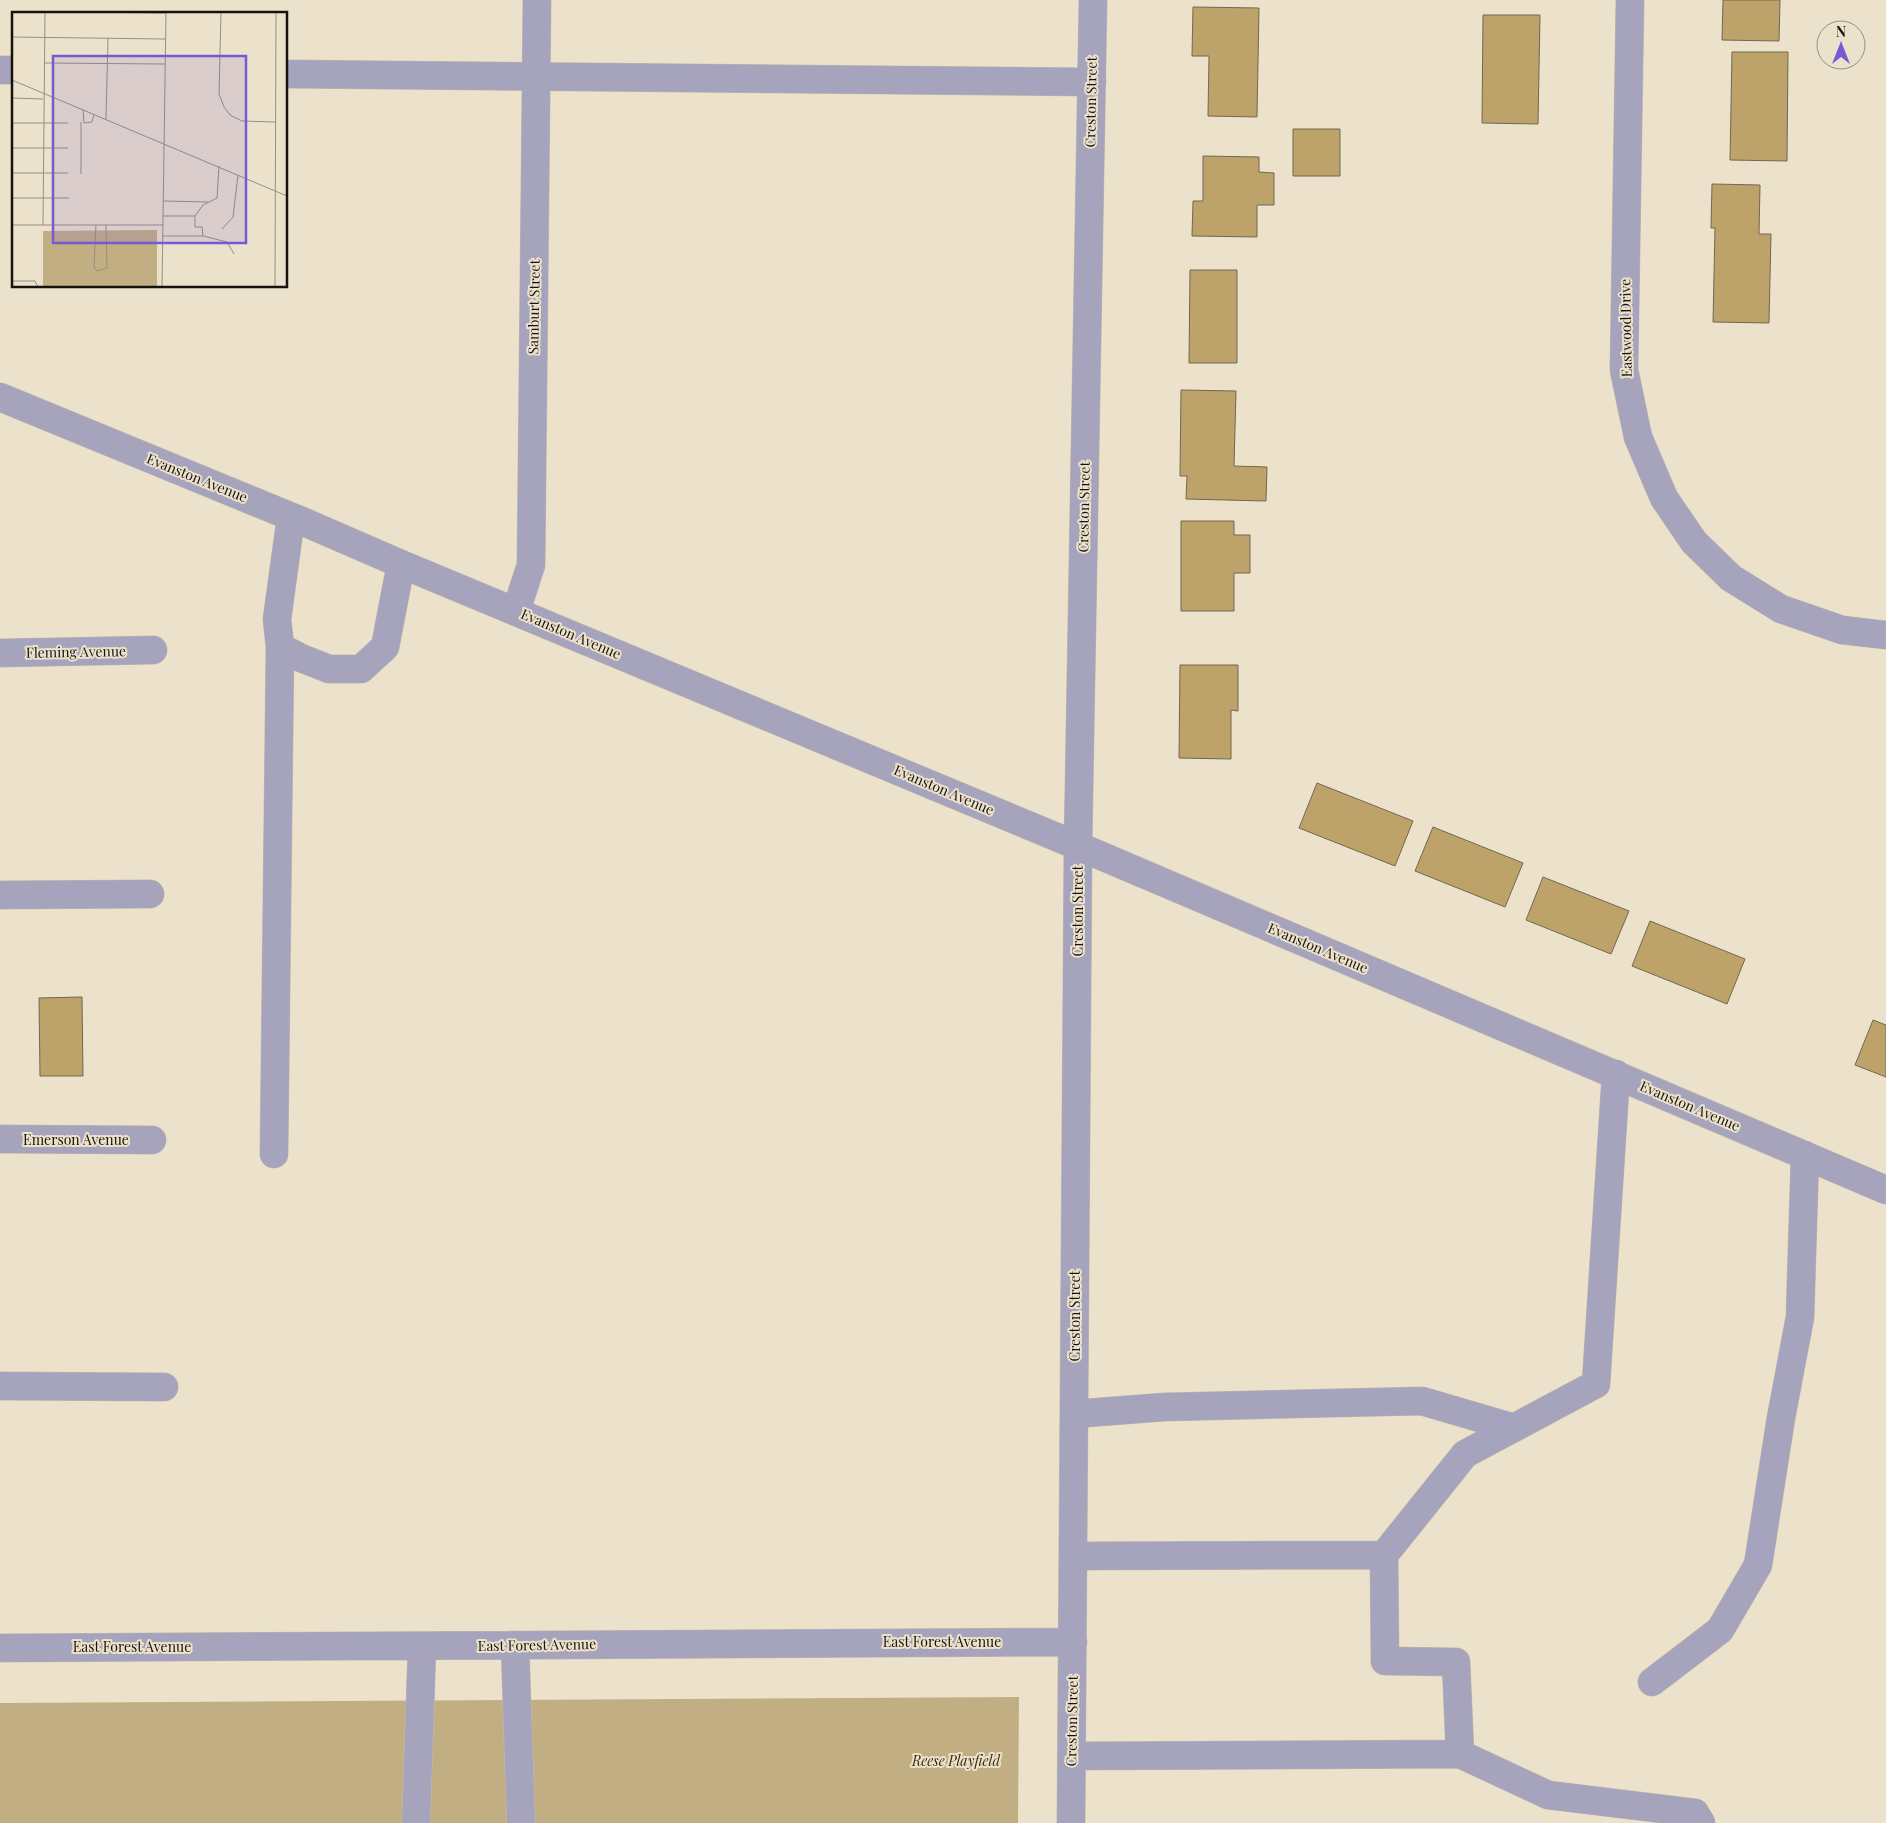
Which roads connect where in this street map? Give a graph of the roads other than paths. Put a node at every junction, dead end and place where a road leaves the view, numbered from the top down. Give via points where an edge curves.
1 (537, 0) edge
2 (1093, 0) edge
3 (1630, 0) edge
4 (288, 74) edge
5 (536, 76) junction
6 (1092, 82) junction
7 (0, 398) edge
8 (292, 517) junction
9 (401, 564) junction
10 (516, 610) junction
11 (1886, 636) edge
12 (280, 647) junction
13 (153, 650) dead end
14 (0, 653) edge
15 (1078, 846) junction
16 (0, 894) edge
17 (150, 894) dead end
18 (1616, 1074) junction
19 (0, 1139) edge
20 (152, 1140) dead end
21 (274, 1154) dead end
22 (1805, 1155) junction
23 (1886, 1190) edge
24 (0, 1386) edge
25 (164, 1387) dead end
26 (1074, 1414) junction
27 (1514, 1428) junction
28 (1384, 1555) junction
29 (1074, 1556) junction
30 (1074, 1642) junction
31 (516, 1645) junction
32 (422, 1646) junction
33 (0, 1648) edge
34 (1652, 1682) dead end
35 (1460, 1754) junction
36 (1072, 1756) junction
37 (416, 1823) edge
38 (521, 1823) edge
39 (1071, 1823) edge
40 (1701, 1823) edge

1 - 5 street, Samburt Street
2 - 6 street, Creston Street
3 - 11 street, Eastwood Drive via 1624,370 1638,437 1664,498 1694,542 1731,578 1781,609 1842,630
4 - 5 street
5 - 6 street
5 - 10 street, Samburt Street via 531,565
6 - 15 street, Creston Street
7 - 8 street, Evanston Avenue
8 - 9 street, Evanston Avenue
8 - 12 street via 277,619
9 - 10 street, Evanston Avenue
9 - 12 street via 385,647 361,669 329,669
10 - 15 street, Evanston Avenue
12 - 21 street
13 - 14 street, Fleming Avenue
15 - 18 street, Evanston Avenue
15 - 26 street, Creston Street
16 - 17 street
18 - 22 street, Evanston Avenue
18 - 27 street via 1596,1384
19 - 20 street, Emerson Avenue
22 - 23 street, Evanston Avenue
22 - 34 street via 1800,1317 1758,1565 1720,1630
24 - 25 street
26 - 27 street via 1164,1407 1422,1401
26 - 29 street, Creston Street
27 - 28 street via 1465,1454
28 - 29 street
28 - 35 street via 1385,1661 1456,1662
29 - 30 street, Creston Street
30 - 31 street, East Forest Avenue
30 - 36 street, Creston Street
31 - 32 street, East Forest Avenue
31 - 38 street
32 - 33 street, East Forest Avenue
32 - 37 street
35 - 36 street
35 - 40 street via 1548,1795 1695,1813
36 - 39 street, Creston Street

